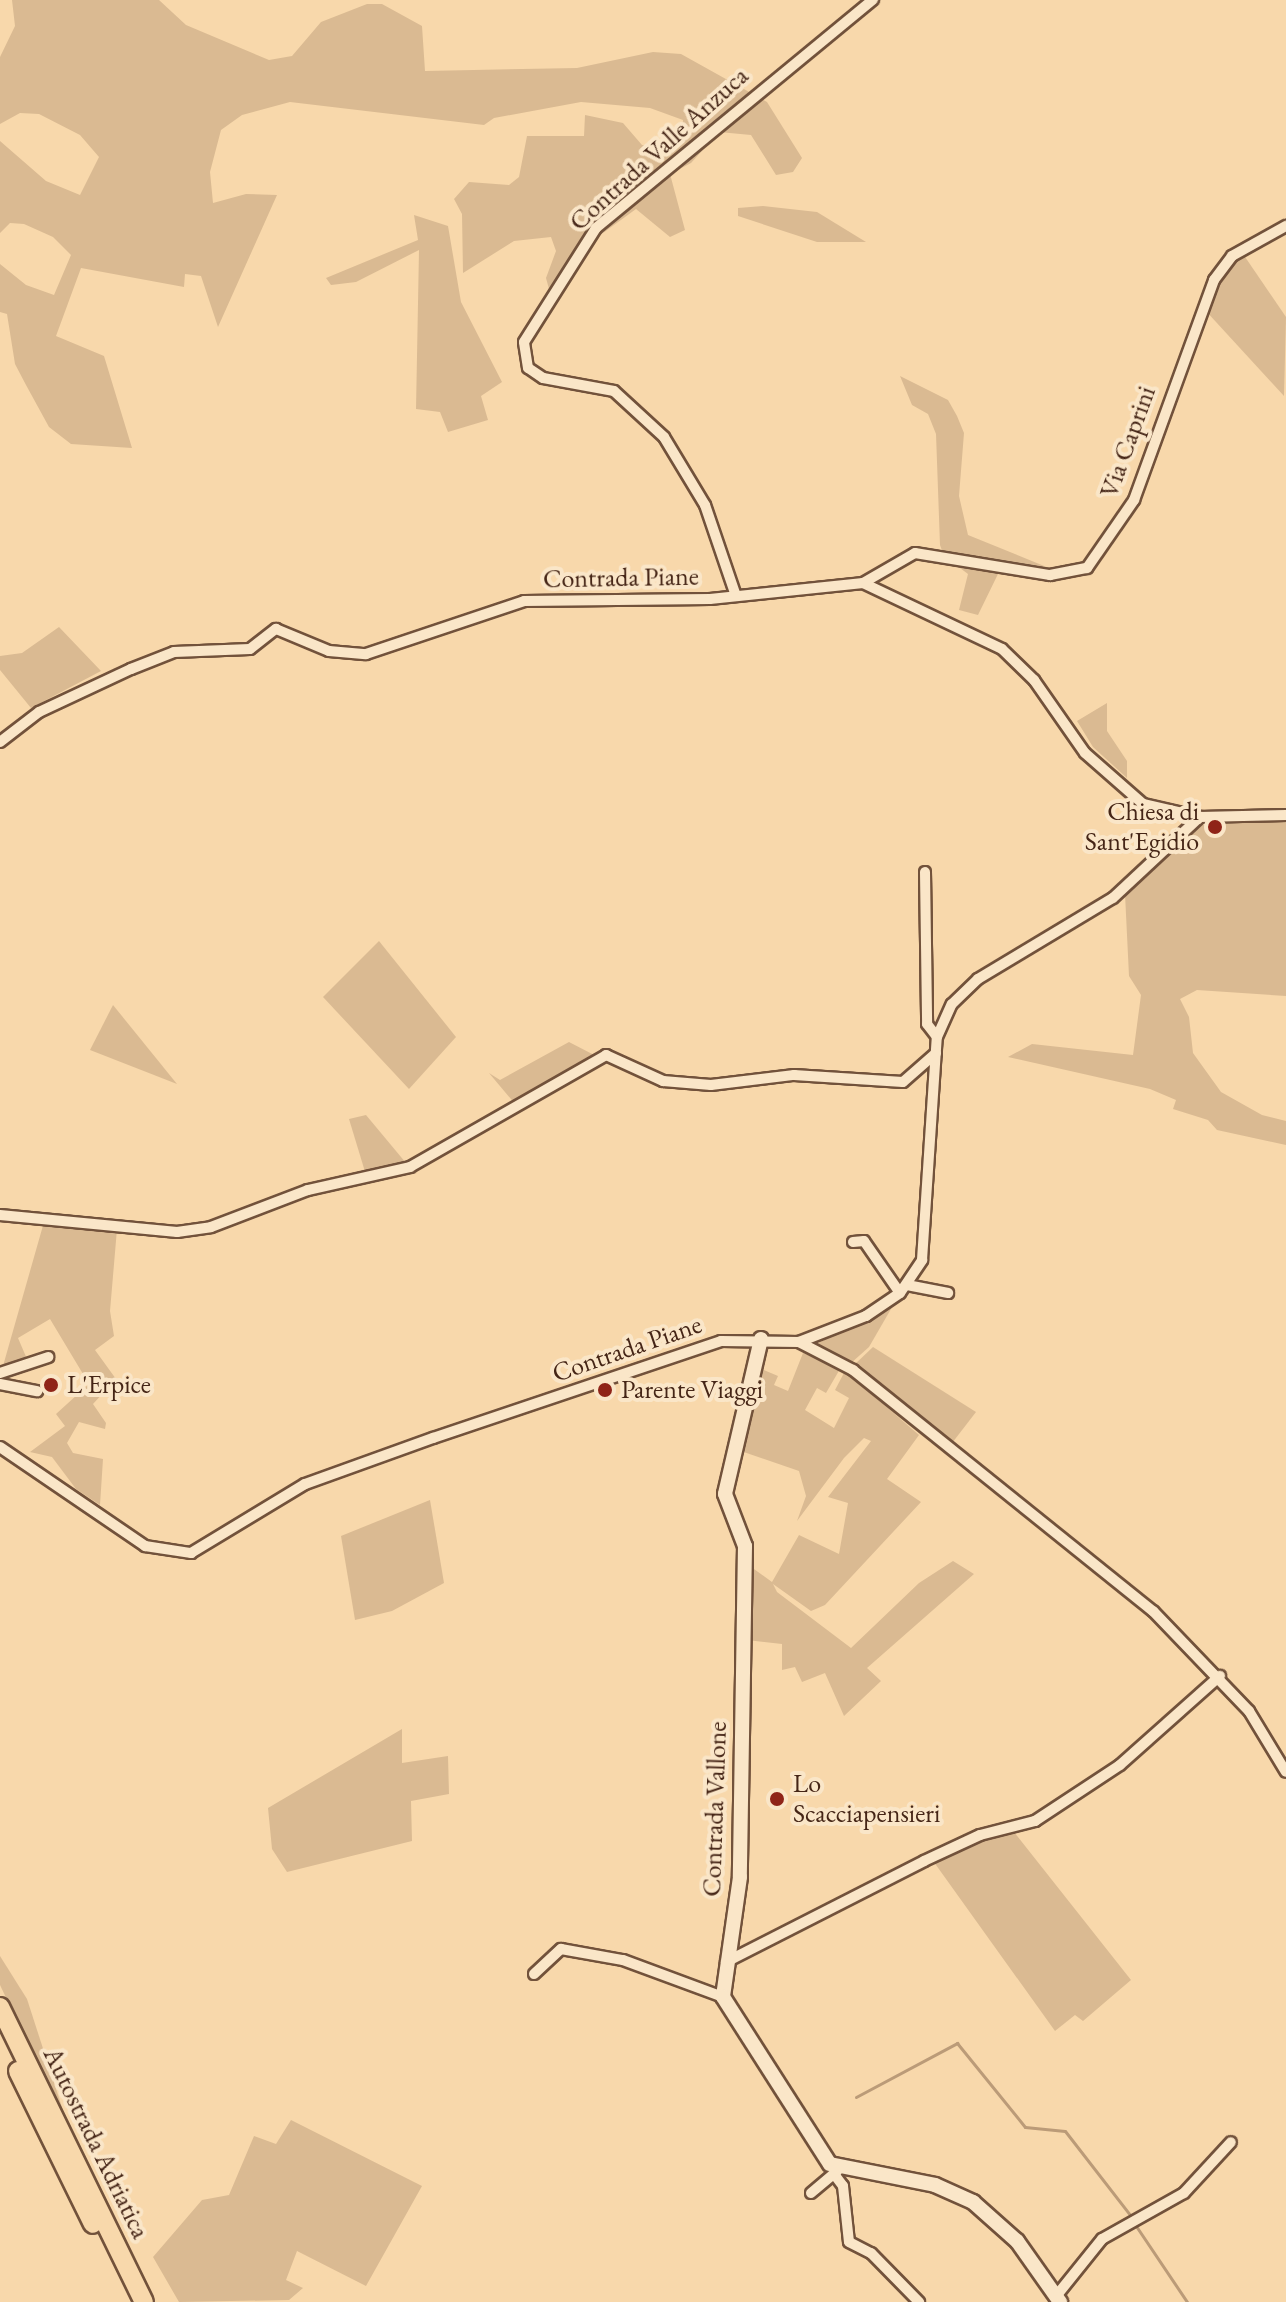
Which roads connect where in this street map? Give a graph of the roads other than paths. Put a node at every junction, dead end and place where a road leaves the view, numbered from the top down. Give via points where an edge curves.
1 (873, 0) edge
2 (1286, 226) edge
3 (863, 583) junction
4 (736, 596) junction
5 (0, 742) edge
6 (1286, 815) edge
7 (1200, 817) junction
8 (925, 872) dead end
9 (937, 1037) junction
10 (936, 1053) junction
11 (0, 1215) edge
12 (853, 1242) dead end
13 (903, 1289) junction
14 (948, 1293) dead end
15 (761, 1339) junction
16 (799, 1342) junction
17 (48, 1357) dead end
18 (0, 1373) edge
19 (0, 1384) edge
20 (37, 1391) dead end
21 (0, 1447) edge
22 (1220, 1676) junction
23 (1286, 1772) edge
24 (726, 1962) junction
25 (534, 1974) dead end
26 (723, 1997) junction
27 (0, 2007) edge
28 (0, 2035) edge
29 (52, 2126) junction
30 (1231, 2142) dead end
31 (836, 2172) junction
32 (811, 2193) dead end
33 (1059, 2298) edge
34 (131, 2302) edge
35 (144, 2302) edge
36 (919, 2302) edge

1 - 4 street, Contrada Valle Anzuca via 596,228 524,342 522,355 536,373 614,391 664,437 705,505
2 - 3 street, Via Caprini via 1232,256 1214,280 1134,500 1087,568 1050,575 915,553
3 - 4 street, Contrada Piane
3 - 7 street via 1002,649 1034,680 1113,783 1143,804
4 - 5 street, Contrada Piane via 524,601 366,654 329,651 276,629 250,649 174,652 131,669 39,712
6 - 7 street
7 - 9 street via 1113,898 978,979 952,1004
8 - 9 street via 927,1024
9 - 10 street
10 - 11 street via 903,1082 794,1075 711,1085 663,1081 606,1055 410,1167 308,1190 211,1227 177,1232
10 - 13 street via 922,1260
12 - 13 street via 864,1241
13 - 14 street
13 - 16 street, Contrada Piane via 866,1316
15 - 16 street, Contrada Piane
15 - 21 street, Contrada Piane via 707,1345 305,1484 191,1553 145,1546
15 - 24 street, Contrada Vallone via 725,1494 745,1546 740,1877
16 - 22 street via 853,1370 898,1412 1153,1611
17 - 18 street
19 - 20 street
22 - 23 street
22 - 24 street via 1120,1765 1035,1821 938,1854
24 - 26 street, Contrada Vallone
25 - 26 street via 561,1949 623,1960
26 - 31 street
27 - 29 highway, Autostrada Adriatica
28 - 29 highway, Autostrada Adriatica
29 - 34 highway, Autostrada Adriatica
29 - 35 highway, Autostrada Adriatica
30 - 33 street via 1187,2191 1102,2239
31 - 32 street
31 - 33 street via 935,2185 973,2202 1017,2241
31 - 36 street via 843,2186 849,2242 871,2253

